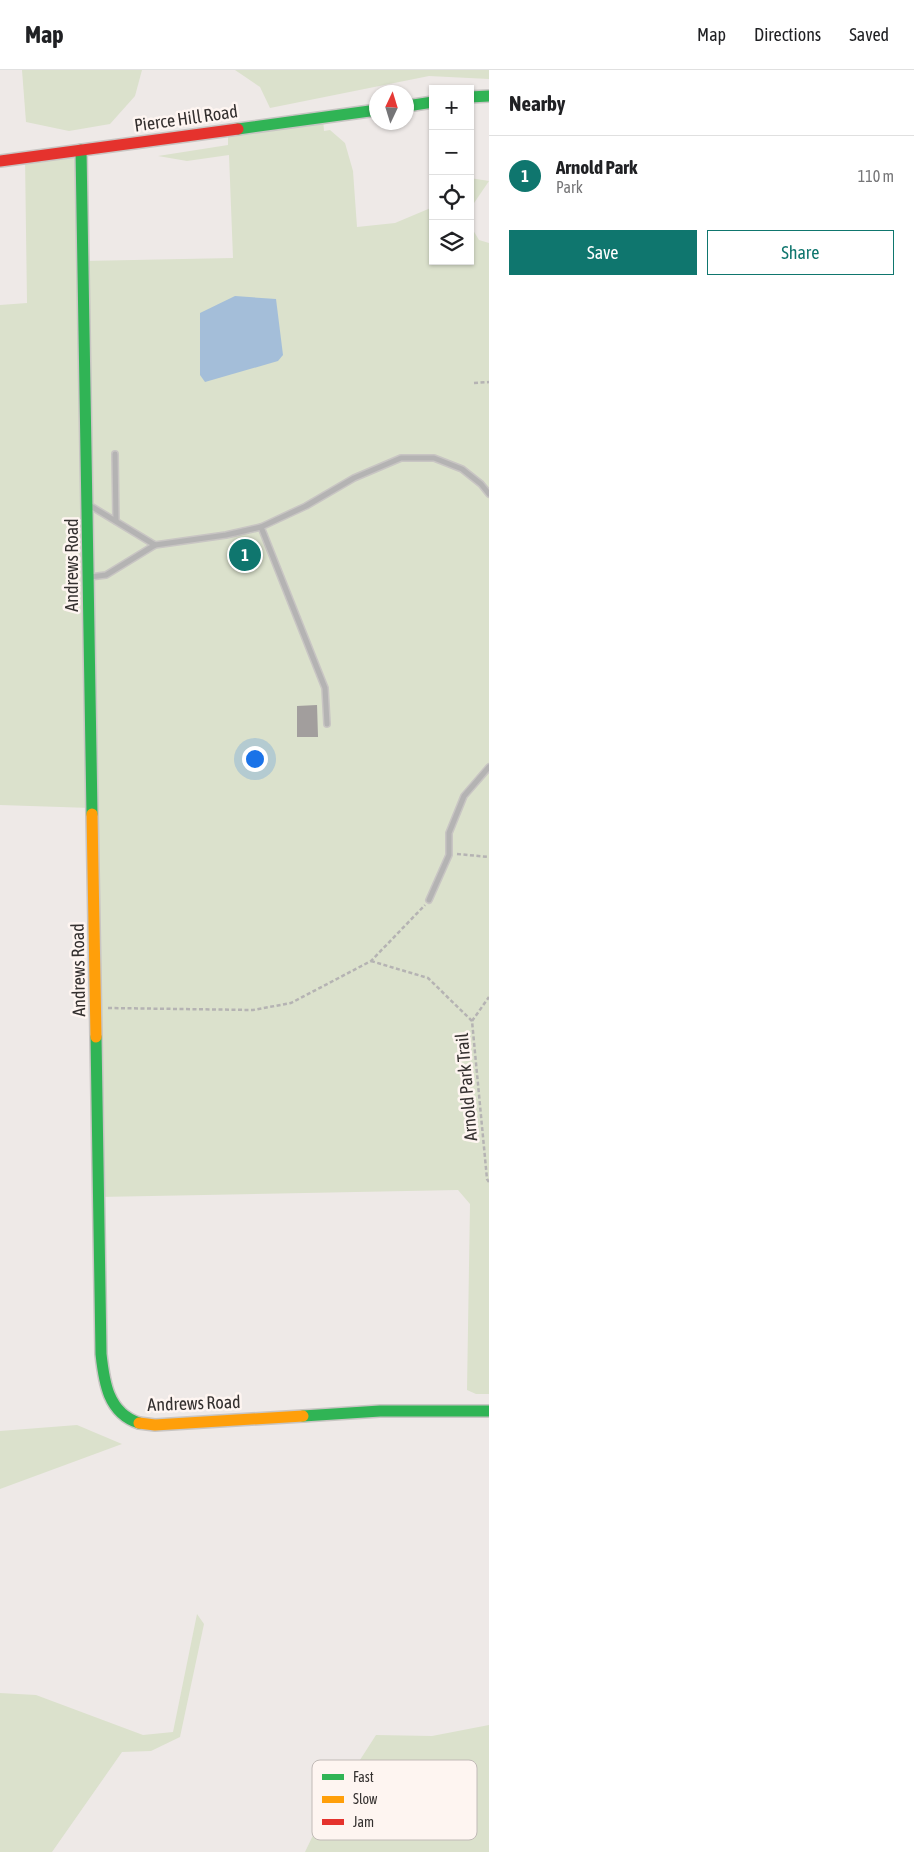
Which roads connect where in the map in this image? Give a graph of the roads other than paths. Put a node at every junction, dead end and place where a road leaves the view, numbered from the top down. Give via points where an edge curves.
1 (489, 96) edge
2 (474, 97) edge
3 (429, 103) edge
4 (414, 105) edge
5 (369, 111) edge
6 (81, 150) junction
7 (0, 161) edge
8 (116, 454) dead end
9 (489, 494) edge
10 (88, 504) junction
11 (116, 521) junction
12 (261, 526) junction
13 (155, 545) junction
14 (88, 578) junction
15 (327, 724) dead end
16 (489, 767) edge
17 (429, 900) road end
18 (489, 1411) edge

1 - 2 street
3 - 4 street
5 - 6 street, Pierce Hill Road
6 - 7 street, Pierce Hill Road
6 - 10 street, Andrews Road
8 - 11 lane
9 - 12 lane via 462,469 434,458 401,458 354,478 306,506
10 - 11 lane
10 - 14 street, Andrews Road
11 - 13 lane
12 - 13 lane via 226,535
12 - 15 lane via 325,688
13 - 14 lane via 106,575
14 - 18 street, Andrews Road via 101,1354 110,1400 122,1414 135,1422 155,1425 380,1411
16 - 17 lane via 464,796 449,833 449,855

